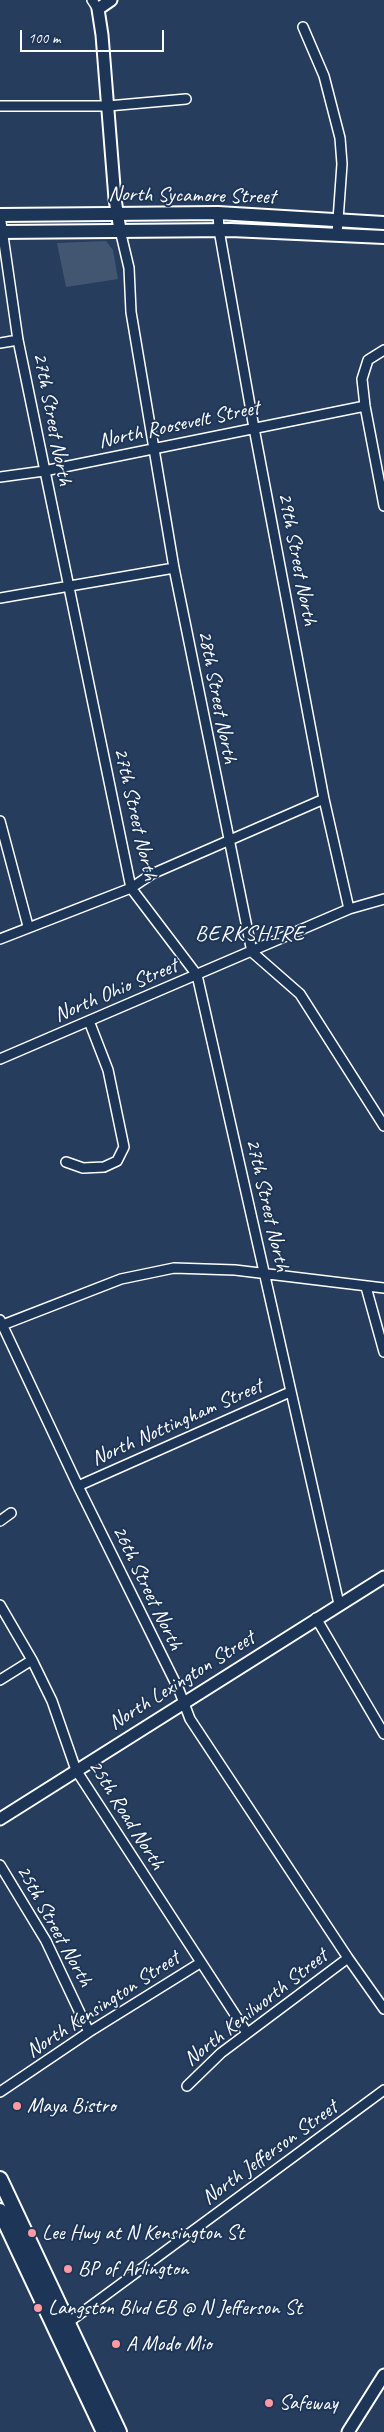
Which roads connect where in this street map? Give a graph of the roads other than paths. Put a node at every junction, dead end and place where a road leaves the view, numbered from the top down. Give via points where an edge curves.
1 (111, 0) edge
2 (95, 5) edge
3 (303, 27) dead end
4 (186, 99) dead end
5 (0, 106) edge
6 (108, 106) junction
7 (218, 213) junction
8 (117, 214) junction
9 (0, 215) edge
10 (384, 223) edge
11 (338, 228) junction
12 (120, 230) junction
13 (219, 230) junction
14 (0, 232) edge
15 (384, 238) edge
16 (18, 340) junction
17 (0, 343) edge
18 (384, 350) edge
19 (364, 406) junction
20 (254, 428) junction
21 (154, 449) junction
22 (44, 471) junction
23 (0, 477) edge
24 (384, 506) edge
25 (174, 568) junction
26 (68, 587) junction
27 (0, 598) edge
28 (324, 799) junction
29 (0, 822) edge
30 (228, 841) junction
31 (131, 888) junction
32 (384, 899) edge
33 (349, 909) junction
34 (28, 926) junction
35 (0, 939) edge
36 (252, 952) junction
37 (197, 975) junction
38 (90, 1021) junction
39 (0, 1059) edge
40 (384, 1126) edge
41 (66, 1162) dead end
42 (265, 1274) junction
43 (366, 1287) junction
44 (384, 1288) edge
45 (1, 1324) edge
46 (384, 1352) edge
47 (290, 1392) junction
48 (78, 1486) junction
49 (11, 1513) dead end
50 (0, 1521) edge
51 (384, 1577) edge
52 (338, 1604) junction
53 (0, 1605) edge
54 (316, 1618) junction
55 (32, 1660) junction
56 (0, 1680) edge
57 (183, 1702) junction
58 (384, 1734) edge
59 (76, 1770) junction
60 (0, 1819) edge
61 (0, 1865) edge
62 (348, 1958) junction
63 (200, 1963) junction
64 (384, 2009) edge
65 (89, 2032) junction
66 (247, 2033) junction
67 (187, 2086) dead end
68 (384, 2090) edge
69 (0, 2092) edge
70 (0, 2179) edge
71 (0, 2211) edge
72 (69, 2323) junction
73 (56, 2330) junction
74 (384, 2375) edge
75 (104, 2432) edge
76 (119, 2432) edge
77 (348, 2432) edge

1 - 2 street
2 - 6 street via 102,35
3 - 11 street via 324,76 340,138 342,164
4 - 6 street
5 - 6 street
6 - 8 street
7 - 8 main road, North Sycamore Street
7 - 11 main road, North Sycamore Street
7 - 13 street, 29th Street North
8 - 9 main road, North Sycamore Street
8 - 12 street
9 - 14 street, 27th Street North
10 - 11 main road, North Sycamore Street
11 - 13 main road, North Sycamore Street
11 - 15 main road, North Sycamore Street
12 - 13 main road, North Sycamore Street
12 - 14 main road, North Sycamore Street
12 - 21 street, 28th Street North via 129,268 131,312
13 - 20 street, 29th Street North
14 - 16 street, 27th Street North
16 - 17 street
16 - 22 street, 27th Street North
18 - 19 street via 368,360 362,380
19 - 20 street, North Roosevelt Street
19 - 24 street
20 - 21 street, North Roosevelt Street
20 - 28 street, 29th Street North
21 - 22 street, North Roosevelt Street
21 - 25 street, 28th Street North
22 - 23 street, North Roosevelt Street
22 - 26 street, 27th Street North
25 - 26 street
25 - 30 street, 28th Street North
26 - 27 street
26 - 31 street, 27th Street North
28 - 30 street
28 - 33 street, 29th Street North
29 - 34 street
30 - 31 street via 152,874
30 - 36 street, 28th Street North
31 - 34 street
31 - 37 street, 27th Street North
32 - 33 street, North Ohio Street
33 - 36 street, North Ohio Street
34 - 35 street
36 - 37 street, North Ohio Street
36 - 40 street via 300,994
37 - 38 street, North Ohio Street
37 - 42 street, 27th Street North
38 - 39 street, North Ohio Street
38 - 41 street via 108,1070 124,1147 117,1161 104,1166 83,1168
42 - 43 street
42 - 45 street via 217,1268 147,1272 121,1278
42 - 47 street, 27th Street North
43 - 44 street
43 - 46 street
45 - 48 street, 26th Street North
47 - 48 street, North Nottingham Street
47 - 52 street, 27th Street North
48 - 57 street, 26th Street North
49 - 50 street
51 - 52 street, North Lexington Street
52 - 54 street, North Lexington Street
53 - 55 street, 25th Road North
54 - 57 street, North Lexington Street
54 - 58 street
55 - 56 street
55 - 59 street, 25th Road North via 52,1701
57 - 59 street, North Lexington Street
57 - 62 street, 26th Street North via 190,1719
59 - 60 street, North Lexington Street
59 - 63 street, 25th Road North
61 - 65 street, 25th Street North via 46,1941
62 - 64 street, 26th Street North
62 - 66 street, North Kenilworth Street
63 - 65 street, North Kensington Street
63 - 66 street, 25th Road North
65 - 69 street, North Kensington Street
66 - 67 street, North Kenilworth Street
68 - 72 street, North Jefferson Street
70 - 72 main road
71 - 73 main road
72 - 73 street, North Jefferson Street
72 - 76 main road
73 - 75 main road
74 - 77 street

